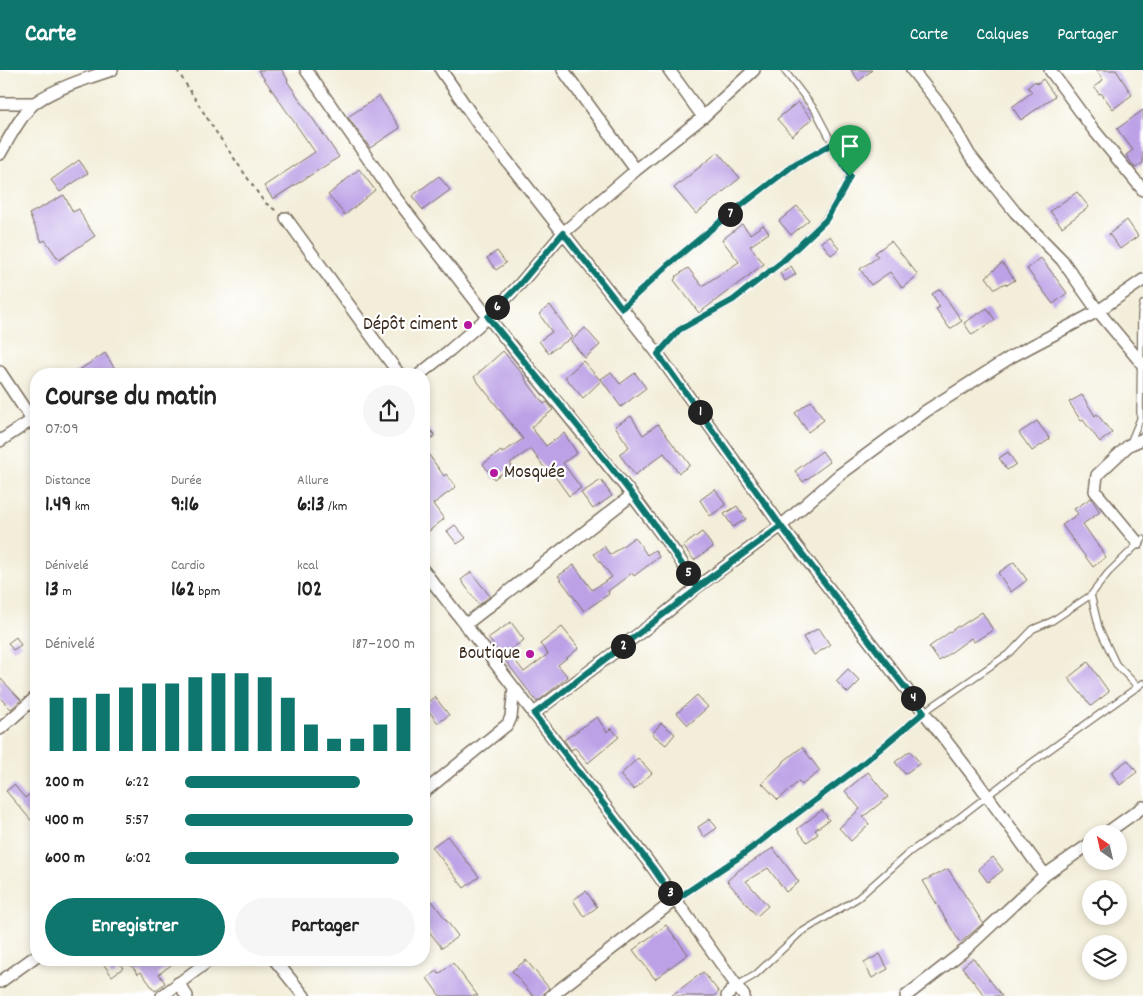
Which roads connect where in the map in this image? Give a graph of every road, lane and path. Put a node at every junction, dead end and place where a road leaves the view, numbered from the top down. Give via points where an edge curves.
1 (112, 70) edge
2 (178, 70) edge
3 (306, 70) edge
4 (441, 70) edge
5 (563, 70) edge
6 (670, 70) edge
7 (754, 70) edge
8 (784, 70) edge
9 (912, 70) edge
10 (1050, 70) edge
11 (0, 103) edge
12 (34, 103) junction
13 (703, 117) junction
14 (832, 144) junction
15 (0, 154) edge
16 (636, 170) junction
17 (1143, 190) edge
18 (286, 218) joint
19 (563, 233) junction
20 (1143, 280) edge
21 (1143, 304) edge
22 (622, 308) junction
23 (1098, 311) junction
24 (488, 317) junction
25 (658, 354) junction
26 (1142, 364) edge
27 (395, 368) edge
28 (428, 368) edge
29 (0, 372) edge
30 (30, 417) edge
31 (30, 425) edge
32 (1143, 439) edge
33 (0, 441) edge
34 (1129, 445) junction
35 (632, 495) junction
36 (781, 526) junction
37 (1140, 541) edge
38 (430, 579) edge
39 (697, 587) junction
40 (1091, 595) junction
41 (465, 625) junction
42 (1141, 685) edge
43 (514, 688) junction
44 (30, 702) edge
45 (924, 712) junction
46 (534, 714) junction
47 (0, 729) edge
48 (430, 787) edge
49 (988, 796) junction
50 (1143, 807) edge
51 (1118, 825) edge
52 (1082, 849) edge
53 (1045, 875) junction
54 (675, 900) junction
55 (30, 960) edge
56 (201, 966) edge
57 (280, 966) edge
58 (0, 982) edge
59 (178, 983) junction
60 (736, 986) junction
61 (162, 996) edge
62 (187, 996) edge
63 (304, 996) edge
64 (551, 996) edge
65 (726, 996) edge
66 (744, 996) edge
67 (906, 996) edge

1 - 12 street
2 - 18 path via 264,202
3 - 24 street via 392,193
4 - 19 street via 478,124
5 - 16 street
6 - 13 street
7 - 13 street
8 - 14 lane via 815,110
9 - 23 street via 944,110 969,154 1015,212 1062,260
10 - 17 street
11 - 12 street
12 - 15 street
13 - 16 street
14 - 22 lane via 791,167 721,221
14 - 25 lane via 850,176 826,220 783,261 733,300 679,330
16 - 19 street
18 - 27 street
19 - 22 street
19 - 24 street
20 - 23 street
21 - 26 lane
22 - 25 street
23 - 26 street
23 - 36 street via 1011,357 926,410 838,476
24 - 28 street
24 - 35 street
25 - 36 street
26 - 34 lane via 1140,419
29 - 30 street
31 - 33 street
32 - 34 street
34 - 37 street via 1097,475 1095,491
35 - 39 street
35 - 41 street
36 - 39 street
36 - 45 street
37 - 40 lane
38 - 41 street
39 - 46 street
40 - 42 lane via 1099,628 1116,664
40 - 45 lane via 1052,621 1033,629 1010,652
41 - 43 street
42 - 49 lane
43 - 46 street
43 - 48 street via 508,724
44 - 47 street
45 - 49 street
45 - 54 lane via 855,770 738,858
46 - 54 street
49 - 53 street
49 - 60 lane via 911,851 858,898 800,933 755,976
50 - 51 street
52 - 53 street
53 - 67 street via 965,950
54 - 60 street
54 - 64 street
55 - 58 street
56 - 59 street
57 - 63 street
59 - 61 street
59 - 62 street
60 - 65 street
60 - 66 street

